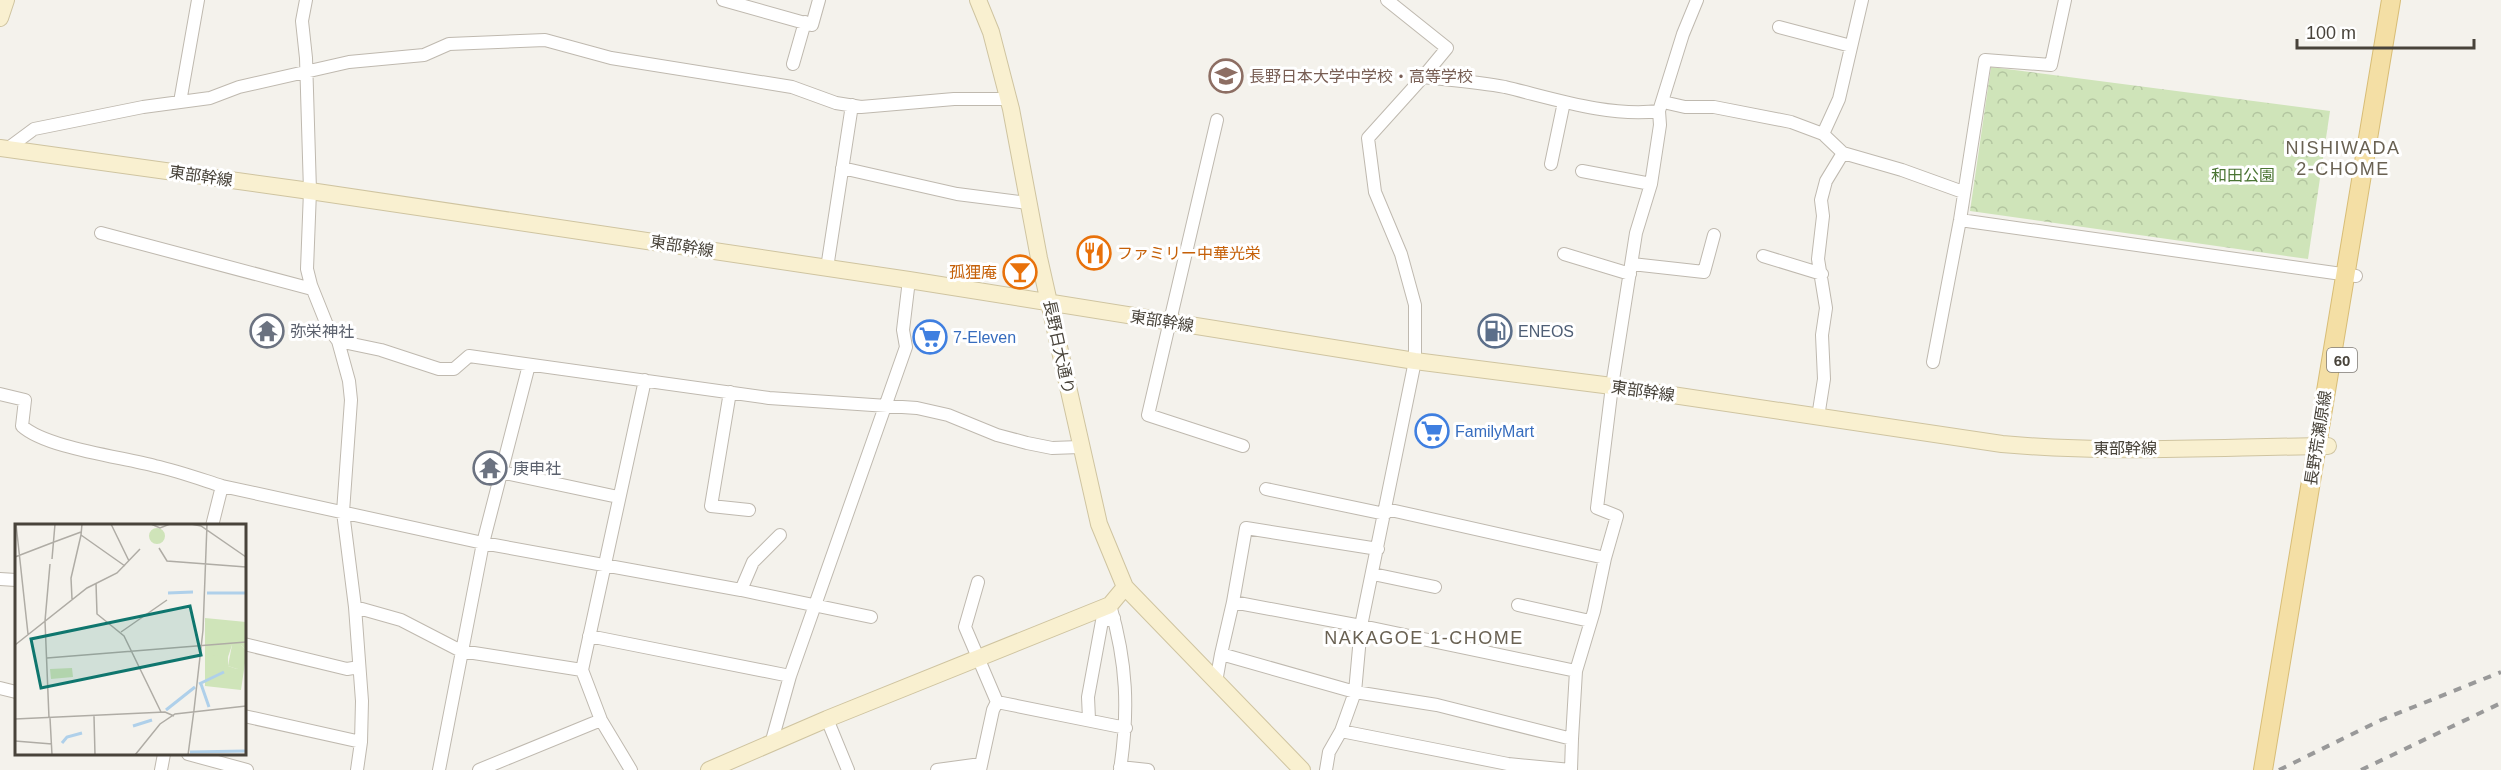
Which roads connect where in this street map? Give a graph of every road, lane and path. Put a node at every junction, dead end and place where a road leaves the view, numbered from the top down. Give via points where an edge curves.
1 (6, 0) edge
2 (198, 0) edge
3 (306, 0) edge
4 (723, 0) edge
5 (819, 0) edge
6 (978, 0) edge
7 (1387, 0) edge
8 (1697, 0) edge
9 (1862, 0) edge
10 (2065, 0) edge
11 (2391, 0) edge
12 (2401, 0) edge
13 (0, 18) edge
14 (805, 22) junction
15 (1779, 27) dead end
16 (1851, 46) junction
17 (793, 64) dead end
18 (306, 71) junction
19 (1423, 77) junction
20 (1009, 99) junction
21 (180, 102) junction
22 (1564, 102) junction
23 (852, 105) junction
24 (1661, 106) junction
25 (1217, 120) dead end
26 (1823, 134) junction
27 (4, 148) edge
28 (1843, 153) junction
29 (1551, 164) dead end
30 (842, 168) junction
31 (1582, 171) dead end
32 (1651, 184) junction
33 (310, 191) junction
34 (1963, 192) junction
35 (1028, 203) junction
36 (1959, 220) junction
37 (101, 232) dead end
38 (1714, 235) dead end
39 (1563, 254) dead end
40 (1763, 256) dead end
41 (827, 268) junction
42 (1631, 269) junction
43 (1822, 274) junction
44 (2351, 275) junction
45 (909, 280) junction
46 (312, 289) junction
47 (1050, 303) junction
48 (1169, 322) junction
49 (338, 341) junction
50 (1415, 361) junction
51 (1933, 362) dead end
52 (529, 365) junction
53 (645, 380) junction
54 (1612, 386) junction
55 (730, 392) junction
56 (0, 394) edge
57 (886, 406) junction
58 (1818, 417) junction
59 (1243, 446) dead end
60 (2322, 446) junction
61 (1080, 447) junction
62 (501, 472) junction
63 (222, 486) junction
64 (1266, 489) dead end
65 (618, 497) junction
66 (749, 510) dead end
67 (1385, 511) junction
68 (343, 513) junction
69 (212, 524) edge
70 (780, 535) dead end
71 (483, 543) junction
72 (1378, 549) junction
73 (1605, 558) junction
74 (604, 564) junction
75 (1373, 574) junction
76 (0, 579) edge
77 (15, 580) edge
78 (978, 582) dead end
79 (1125, 587) junction
80 (1435, 587) dead end
81 (741, 590) junction
82 (1233, 602) junction
83 (1518, 605) dead end
84 (815, 606) junction
85 (355, 608) junction
86 (1112, 612) junction
87 (871, 617) dead end
88 (1590, 621) junction
89 (1361, 626) junction
90 (589, 636) junction
91 (246, 644) edge
92 (461, 651) junction
93 (1221, 654) junction
94 (978, 659) junction
95 (359, 667) junction
96 (582, 670) junction
97 (1576, 671) junction
98 (790, 676) junction
99 (1216, 682) junction
100 (0, 688) edge
101 (15, 692) edge
102 (1355, 692) junction
103 (997, 702) junction
104 (246, 716) edge
105 (827, 719) junction
106 (1089, 719) junction
107 (601, 720) junction
108 (2277, 720) junction
109 (1126, 728) junction
110 (1341, 730) junction
111 (1572, 739) junction
112 (361, 742) junction
113 (771, 744) junction
114 (164, 755) edge
115 (195, 755) edge
116 (980, 767) edge
117 (1120, 769) edge
118 (161, 770) edge
119 (247, 770) edge
120 (357, 770) edge
121 (439, 770) edge
122 (479, 770) edge
123 (631, 770) edge
124 (709, 770) edge
125 (848, 770) edge
126 (937, 770) edge
127 (1148, 770) edge
128 (1302, 770) edge
129 (1326, 770) edge
130 (2263, 770) edge
131 (2274, 770) edge

1 - 13 street
2 - 21 street
3 - 18 street via 302,21
4 - 14 street
5 - 14 street via 812,25
6 - 20 street, 長野日大通り
7 - 19 street via 1447,48
8 - 24 street
9 - 16 street
10 - 34 street via 2051,65 1984,60
11 - 44 main road, 長野荒瀬原線 / 60
12 - 44 main road, 長野荒瀬原線 / 60
14 - 17 street
15 - 16 street
16 - 26 street via 1839,99
18 - 21 street via 210,98
18 - 23 street via 349,62 424,55 449,44 545,40 611,58 792,87
18 - 33 street
19 - 22 street via 1502,87
19 - 50 street via 1368,138 1375,192 1401,254 1415,304
20 - 23 street
20 - 35 street, 長野日大通り
21 - 27 street via 34,129
22 - 24 street via 1639,113
22 - 29 street
23 - 30 street
24 - 26 street via 1714,107 1791,122
24 - 32 street
25 - 48 street
26 - 28 street
27 - 33 street, 東部幹線
28 - 34 street
28 - 43 street via 1826,181 1821,200 1818,259
30 - 35 street via 957,194
30 - 41 street
31 - 32 street
32 - 42 street via 1636,233
33 - 41 street, 東部幹線
33 - 46 street via 306,250
34 - 36 street
35 - 47 street, 長野日大通り
36 - 44 street
36 - 51 street
37 - 46 street
38 - 42 street via 1704,272
39 - 42 street
40 - 43 street
41 - 45 street, 東部幹線
42 - 54 street
43 - 58 street via 1826,308 1821,335 1824,380
44 - 60 main road, 長野荒瀬原線 / 60
45 - 47 street, 東部幹線
45 - 57 street via 903,330 906,347
46 - 49 street
47 - 48 street, 東部幹線
47 - 61 street, 長野日大通り
48 - 50 street, 東部幹線
48 - 59 street via 1148,416
49 - 52 street via 439,369 454,369 469,356
49 - 68 street via 351,400
50 - 54 street, 東部幹線
50 - 67 street
52 - 53 street
52 - 62 street
53 - 55 street
53 - 65 street
54 - 58 street, 東部幹線
54 - 73 street via 1597,508 1617,516
55 - 57 street
55 - 66 street via 711,506
56 - 63 street via 25,400 22,426 30,434
57 - 61 street via 948,415 1027,443 1052,448
57 - 84 street
58 - 60 street, 東部幹線 via 2046,448
60 - 108 main road, 長野荒瀬原線 / 60
61 - 79 street, 長野日大通り via 1099,524
62 - 65 street
62 - 71 street
63 - 68 street
63 - 69 street
64 - 67 street
65 - 74 street
67 - 72 street
67 - 73 street
68 - 71 street
68 - 85 street
70 - 81 street via 753,562
71 - 74 street
71 - 92 street
72 - 75 street
72 - 82 street via 1246,528
73 - 88 street
74 - 81 street
74 - 90 street
75 - 80 street
75 - 89 street
76 - 77 street
78 - 94 street via 965,627
79 - 86 street
79 - 99 street
81 - 84 street
82 - 89 street
82 - 93 street
83 - 88 street
84 - 87 street
84 - 98 street
85 - 92 street via 401,620
85 - 95 street
86 - 94 street
86 - 106 street via 1101,621 1088,697
86 - 109 street via 1120,641
88 - 97 street
89 - 97 street
89 - 102 street
90 - 96 street
90 - 98 street
91 - 95 street via 347,669
92 - 96 street
92 - 121 street
93 - 99 street
93 - 102 street
94 - 103 street
94 - 105 street
95 - 112 street
96 - 107 street
97 - 111 street
98 - 113 street
99 - 128 street
100 - 101 street
102 - 110 street
102 - 111 street via 1437,705
103 - 106 street
103 - 116 street
104 - 112 street
105 - 113 street
105 - 125 street
106 - 109 street
107 - 122 street
107 - 123 street
108 - 130 main road, 長野荒瀬原線 / 60
108 - 131 main road, 長野荒瀬原線 / 60
109 - 117 street
110 - 111 street via 1508,764 1571,770
110 - 129 street via 1329,752
112 - 120 street
113 - 124 street
114 - 118 street
115 - 119 street
116 - 126 street
117 - 127 street

